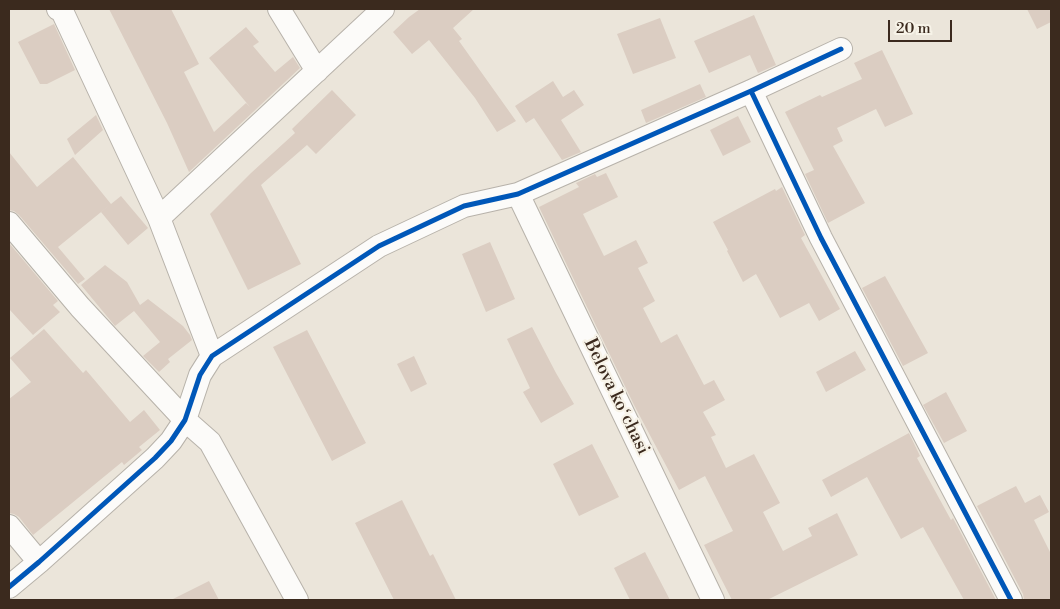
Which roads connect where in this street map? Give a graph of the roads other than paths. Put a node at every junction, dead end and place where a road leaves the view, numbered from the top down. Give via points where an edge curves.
1 (58, 9) edge
2 (279, 9) edge
3 (384, 9) edge
4 (841, 49) dead end
5 (317, 71) junction
6 (750, 91) junction
7 (518, 194) junction
8 (160, 218) junction
9 (9, 224) edge
10 (212, 356) junction
11 (185, 420) junction
12 (9, 526) edge
13 (39, 562) junction
14 (9, 588) edge
15 (297, 600) edge
16 (713, 600) edge
17 (1011, 600) edge

1 - 8 street via 62,11
2 - 5 street
3 - 5 street
4 - 6 street
5 - 8 street
6 - 7 street
6 - 17 street via 821,238
7 - 10 street via 464,206 379,246
7 - 16 street, Belova koʻchasi
8 - 10 street
9 - 11 street via 80,308
10 - 11 street via 200,375
11 - 13 street via 155,458
11 - 15 street via 210,442
12 - 13 street
13 - 14 street

